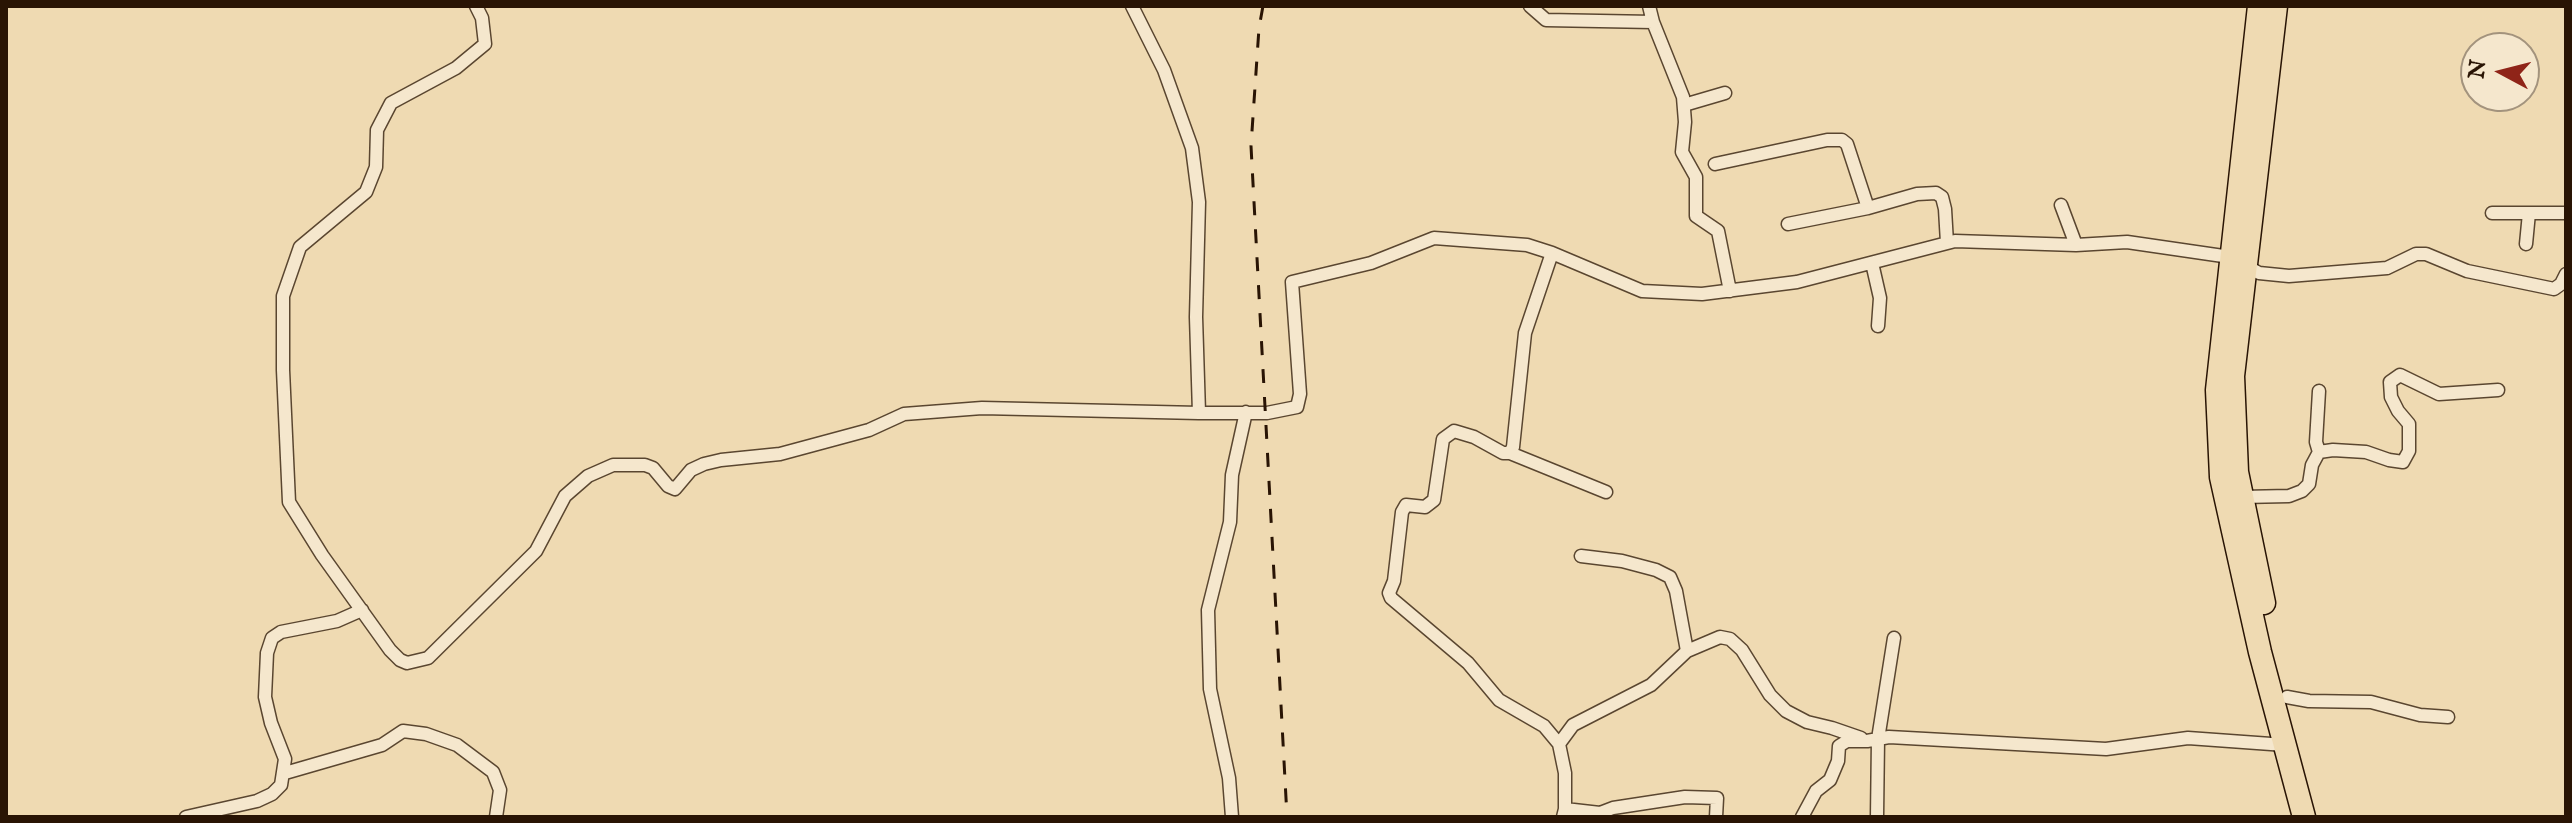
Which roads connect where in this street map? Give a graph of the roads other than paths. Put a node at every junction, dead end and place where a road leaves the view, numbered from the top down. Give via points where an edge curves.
1 (476, 6) edge
2 (1132, 6) edge
3 (1530, 6) edge
4 (1649, 6) edge
5 (2259, 6) edge
6 (2276, 6) edge
7 (1653, 22) junction
8 (1725, 93) dead end
9 (1684, 105) junction
10 (1715, 164) dead end
11 (2061, 205) dead end
12 (1868, 208) junction
13 (2492, 213) dead end
14 (2529, 213) junction
15 (2566, 213) edge
16 (1788, 224) dead end
17 (1947, 243) junction
18 (2526, 244) dead end
19 (2076, 245) junction
20 (1552, 253) junction
21 (2238, 261) junction
22 (1872, 263) junction
23 (2566, 274) edge
24 (1730, 291) junction
25 (1878, 326) dead end
26 (2498, 390) dead end
27 (2319, 391) dead end
28 (1246, 412) junction
29 (1199, 413) junction
30 (2319, 452) junction
31 (1510, 453) junction
32 (1606, 492) dead end
33 (2242, 497) junction
34 (1581, 556) dead end
35 (362, 610) junction
36 (1894, 638) dead end
37 (1687, 651) junction
38 (2287, 697) junction
39 (2448, 717) dead end
40 (1873, 740) junction
41 (1559, 744) junction
42 (2285, 745) junction
43 (285, 773) junction
44 (1564, 813) edge
45 (1600, 815) edge
46 (186, 817) edge
47 (496, 817) edge
48 (1232, 817) edge
49 (1716, 817) edge
50 (1802, 817) edge
51 (1877, 817) edge
52 (2304, 817) edge
53 (2319, 817) edge

1 - 35 street via 485,44 456,68 391,103 377,130 376,167 366,192 300,247 283,296 289,502
2 - 29 street via 1164,70 1192,148 1199,202
3 - 7 street via 1546,20
4 - 7 street
5 - 21 highway
6 - 21 highway
7 - 9 street
8 - 9 street
9 - 24 street via 1682,152 1696,177 1696,216 1718,231
10 - 12 street via 1842,140
11 - 19 street
12 - 16 street
12 - 17 street via 1936,193 1945,209
13 - 14 street
14 - 15 street
14 - 18 street
17 - 19 street
17 - 22 street
19 - 21 street via 2127,242
20 - 24 street via 1642,291
20 - 28 street via 1527,245 1434,238 1371,263 1292,282 1299,402 1283,412
20 - 31 street via 1525,333
21 - 23 street via 2259,273 2289,276 2387,268 2426,254 2467,271 2554,289
21 - 33 highway via 2233,376
21 - 42 highway via 2217,390 2221,477
22 - 24 street via 1797,282
22 - 25 street via 1880,298
26 - 30 street via 2439,394 2400,375 2390,382 2391,397 2409,424 2409,451 2403,462 2366,452
27 - 30 street
28 - 29 street
28 - 48 street via 1232,475 1230,522 1208,610 1210,689
29 - 35 street via 982,408 904,414 869,430 791,451 704,464 675,489 653,468 613,465 588,476 565,496 536,551 428,658 400,660
30 - 33 street via 2302,491
31 - 32 street
31 - 41 street via 1454,431 1443,439 1434,500 1425,507 1406,505 1402,512 1389,593 1468,663 1499,700 1544,726
33 - 38 highway
34 - 37 street via 1622,561 1670,577
35 - 43 street via 272,638 265,697
36 - 40 street
37 - 40 street via 1720,637 1730,639 1786,711
37 - 41 street via 1651,685 1573,725
38 - 39 street via 2371,702
38 - 53 highway
40 - 42 street via 2106,749 2188,738
40 - 50 street via 1839,746 1830,780 1816,791
40 - 51 street
41 - 44 street
42 - 52 highway
43 - 46 street via 281,785 257,801
43 - 47 street via 382,745 403,731 426,734 457,745 493,772 500,790
44 - 45 street
45 - 49 street via 1613,808 1685,797 1717,798

